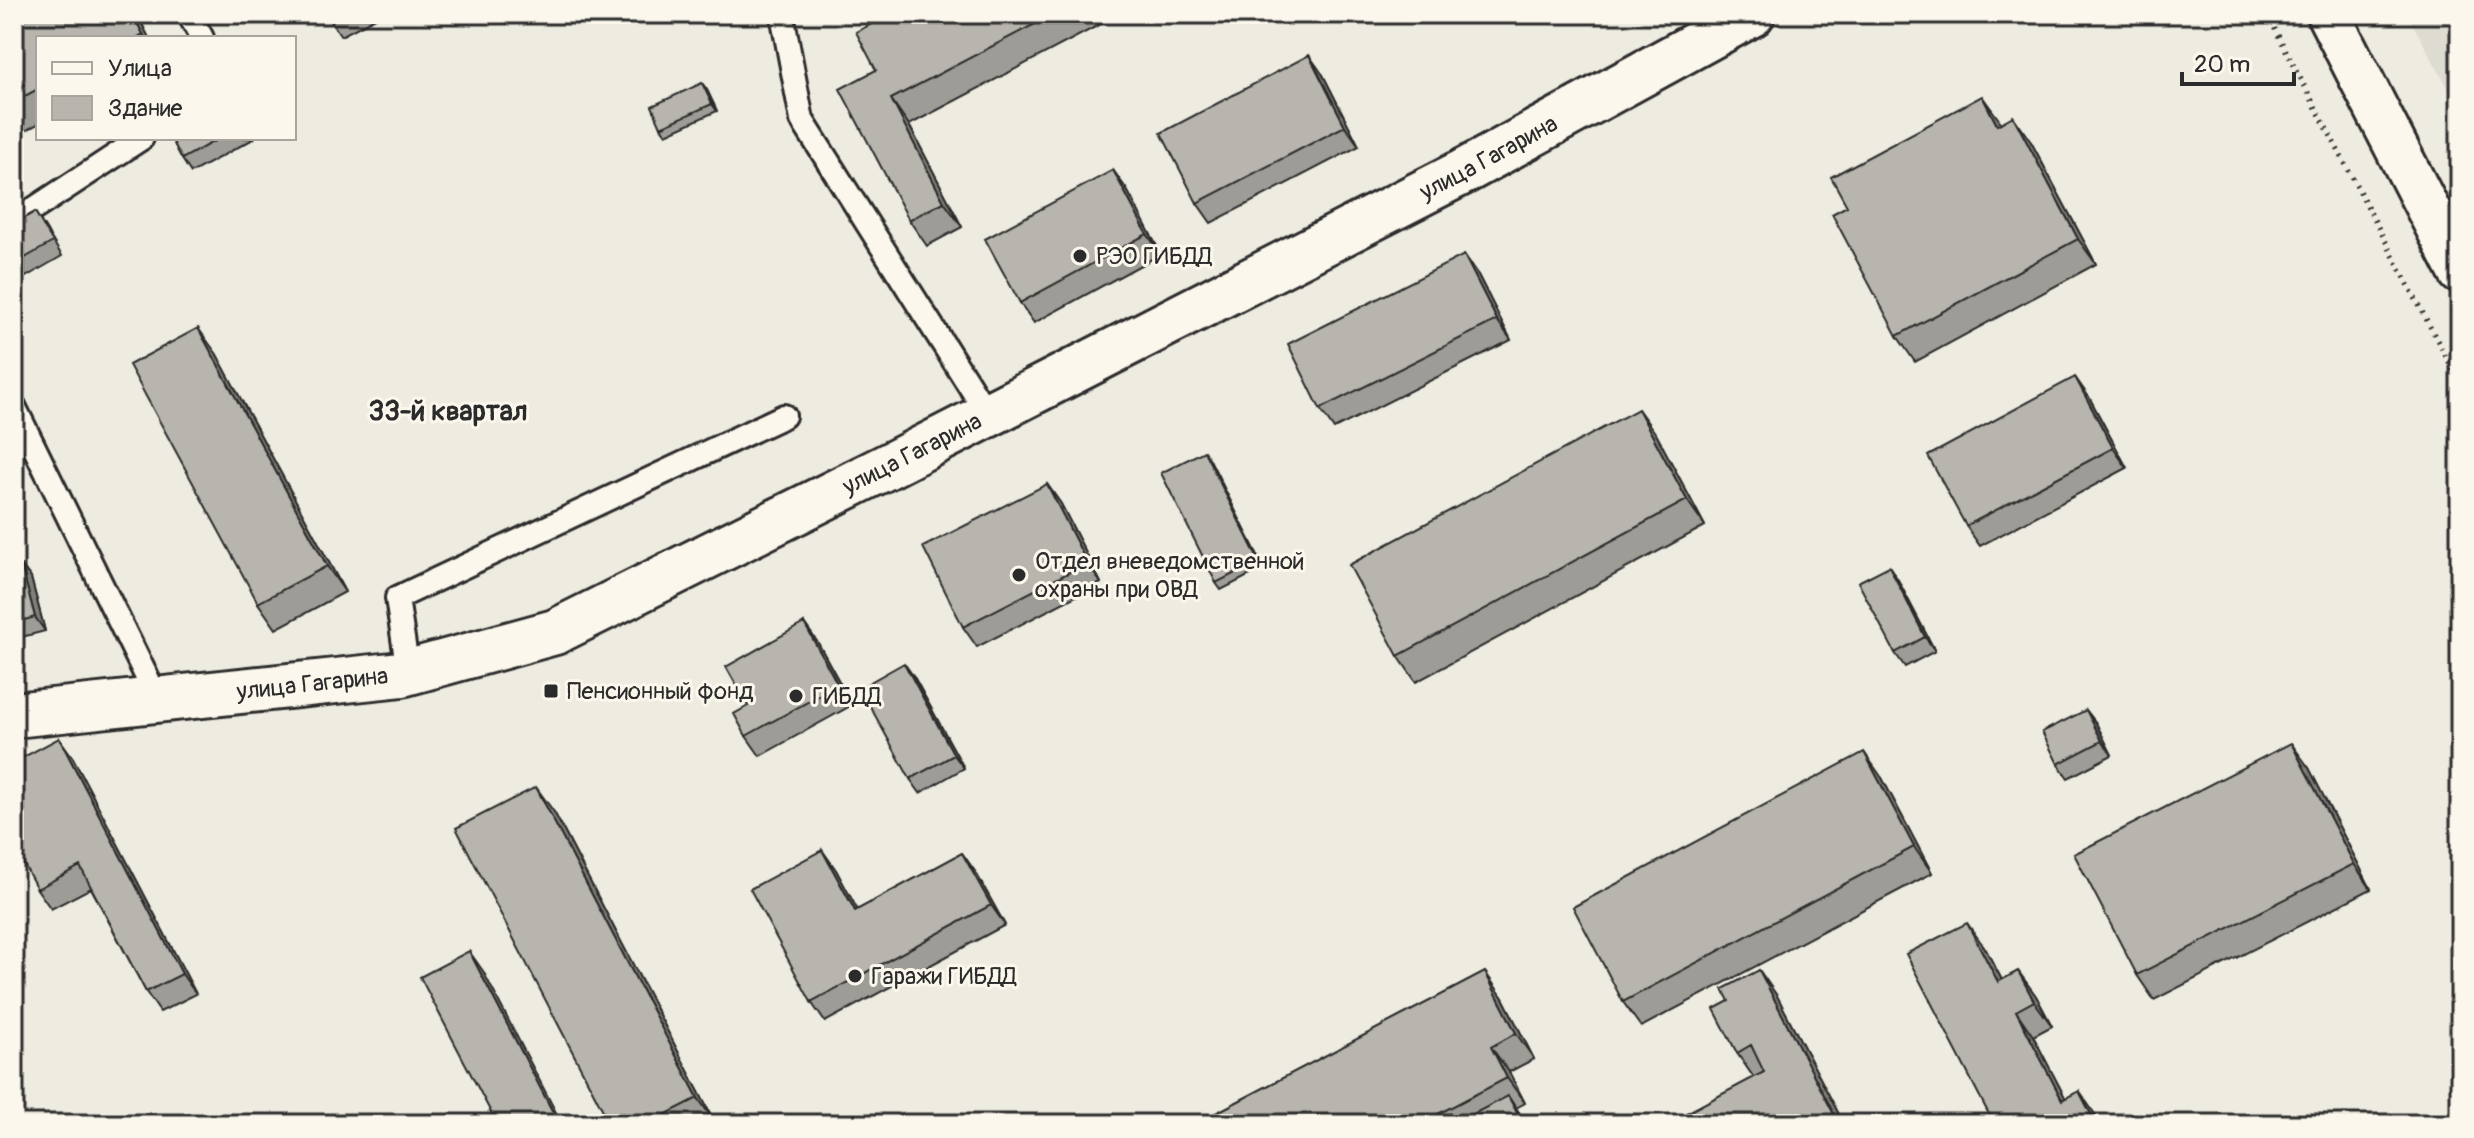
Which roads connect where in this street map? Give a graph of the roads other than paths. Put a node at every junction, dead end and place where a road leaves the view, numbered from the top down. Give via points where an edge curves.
1 (189, 14) edge
2 (782, 14) edge
3 (1752, 14) edge
4 (2328, 14) edge
5 (201, 36) edge
6 (139, 140) edge
7 (14, 222) edge
8 (2460, 272) edge
9 (14, 406) edge
10 (988, 415) junction
11 (784, 416) dead end
12 (408, 672) junction
13 (158, 700) junction
14 (14, 715) edge

1 - 5 lane
2 - 10 lane via 802,120
3 - 10 street, улица Гагарина via 1463,172
4 - 8 street
6 - 7 lane
9 - 13 lane
10 - 12 street, улица Гагарина via 555,632
11 - 12 lane via 397,598
12 - 13 street, улица Гагарина
13 - 14 street, улица Гагарина

